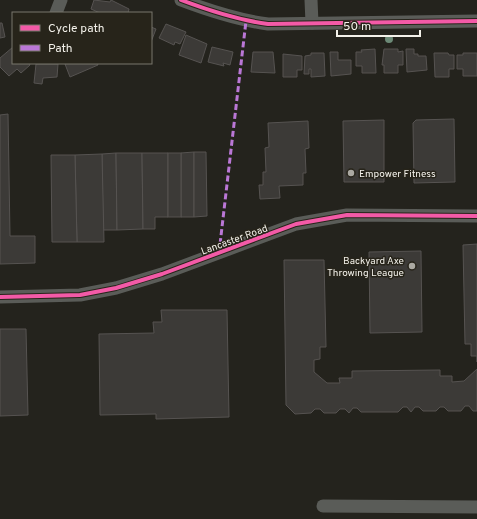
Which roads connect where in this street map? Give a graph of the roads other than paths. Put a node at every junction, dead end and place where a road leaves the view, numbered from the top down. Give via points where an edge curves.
1 (61, 0) edge
2 (181, 0) edge
3 (311, 0) edge
4 (56, 12) edge
5 (477, 21) edge
6 (312, 23) junction
7 (477, 216) edge
8 (0, 297) edge
9 (322, 506) dead end
10 (477, 507) edge

1 - 4 street
2 - 6 street via 220,15 246,21 268,24
3 - 6 street
5 - 6 street
7 - 8 street, Lancaster Road via 347,215 296,224 162,274 116,288 80,295
9 - 10 street

